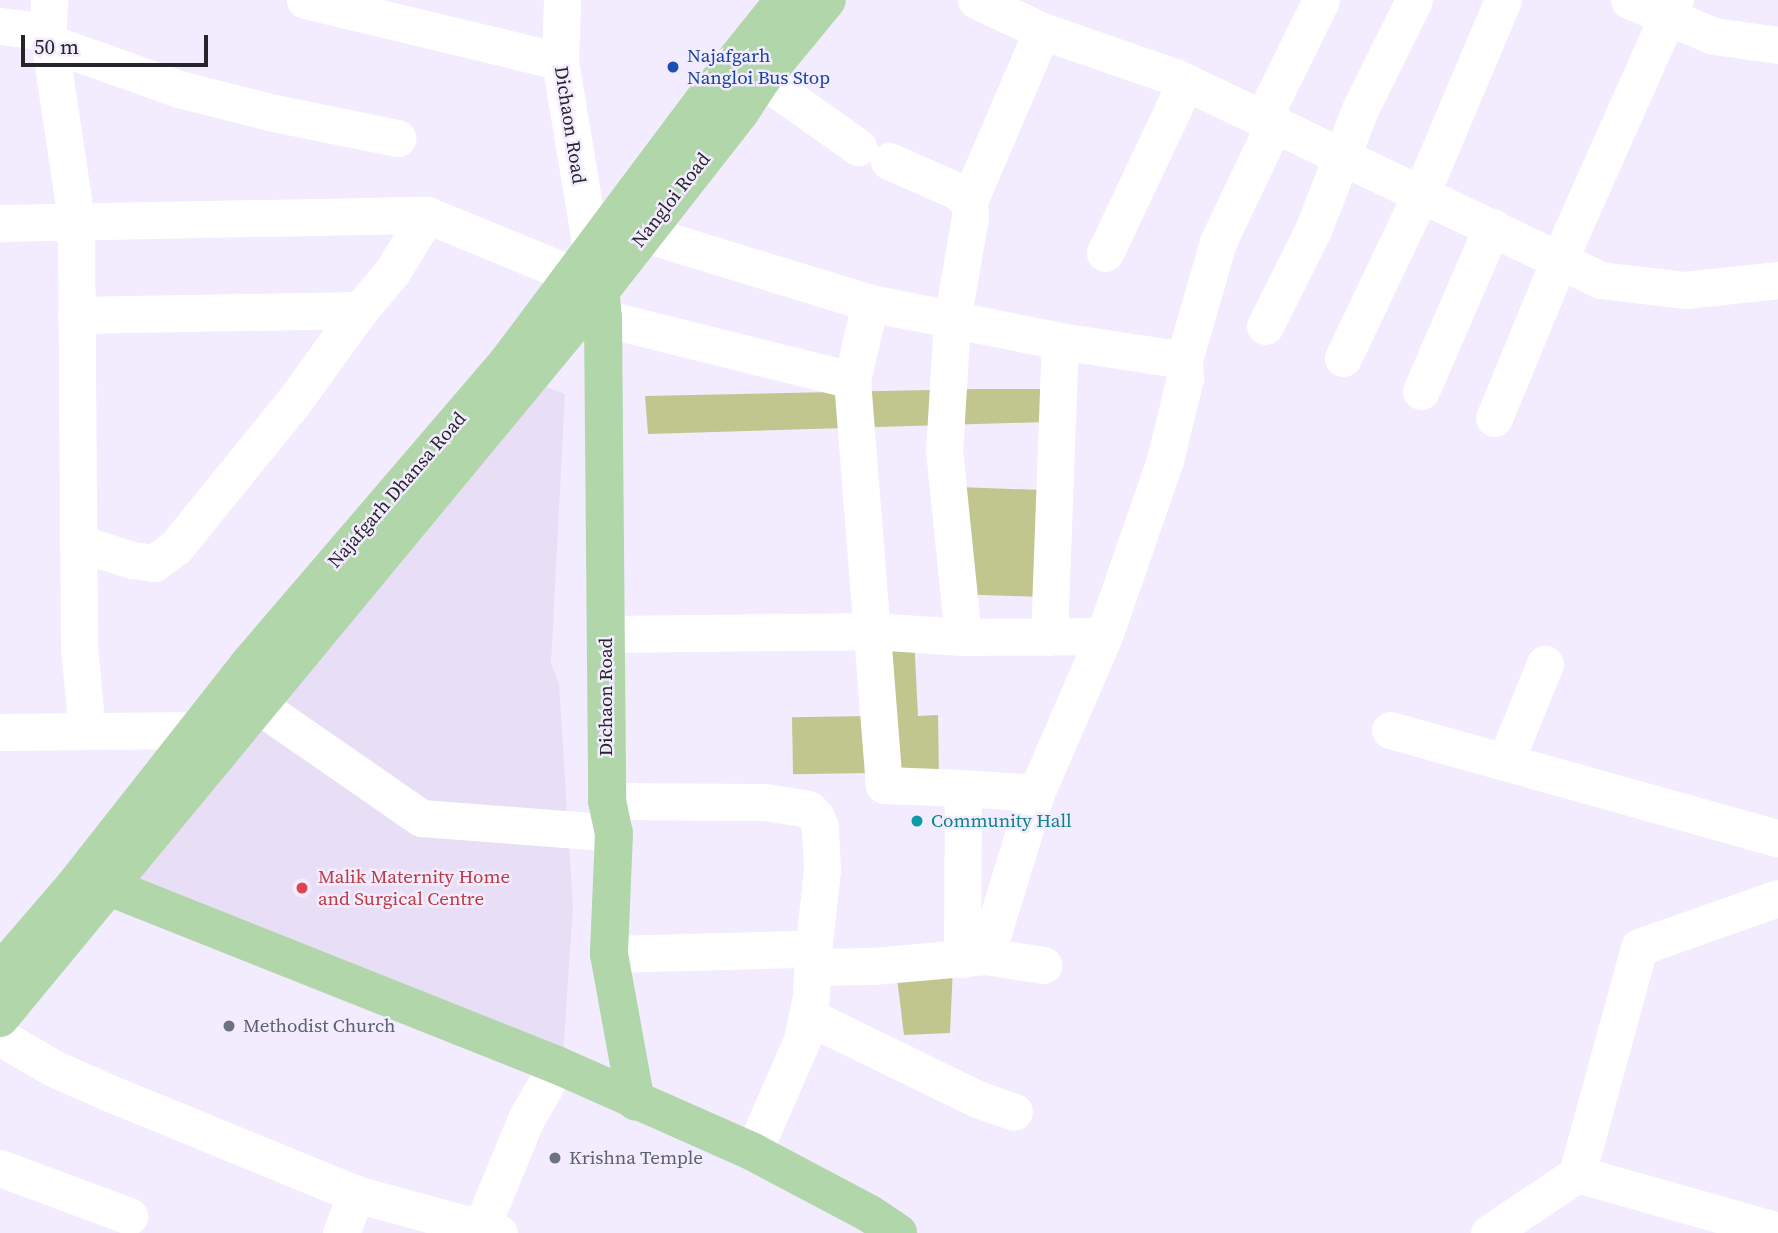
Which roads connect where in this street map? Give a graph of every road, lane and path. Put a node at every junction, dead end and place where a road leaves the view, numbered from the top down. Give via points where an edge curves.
1 (562, 0) edge
2 (784, 0) edge
3 (827, 0) edge
4 (976, 0) edge
5 (1321, 0) edge
6 (1414, 0) edge
7 (1503, 0) edge
8 (1629, 0) edge
9 (326, 3) edge
10 (1671, 8) edge
11 (49, 25) edge
12 (0, 26) edge
13 (1042, 31) junction
14 (1778, 45) edge
15 (560, 61) junction
16 (762, 79) junction
17 (1186, 82) junction
18 (1268, 121) junction
19 (397, 138) dead end
20 (1342, 156) junction
21 (1421, 194) junction
22 (969, 201) junction
23 (427, 215) junction
24 (76, 220) junction
25 (0, 223) edge
26 (1492, 227) junction
27 (645, 234) junction
28 (1105, 253) dead end
29 (1559, 260) junction
30 (1778, 280) edge
31 (592, 282) junction
32 (870, 303) junction
33 (360, 310) junction
34 (76, 316) junction
35 (952, 321) junction
36 (1265, 326) dead end
37 (1060, 341) junction
38 (1343, 358) dead end
39 (1184, 360) junction
40 (852, 380) junction
41 (1421, 391) dead end
42 (1494, 418) dead end
43 (78, 543) junction
44 (873, 631) junction
45 (606, 634) junction
46 (963, 636) junction
47 (1104, 636) junction
48 (1049, 637) junction
49 (1545, 664) dead end
50 (258, 705) junction
51 (195, 730) junction
52 (1390, 730) dead end
53 (87, 731) junction
54 (0, 732) edge
55 (1505, 762) junction
56 (963, 788) junction
57 (1036, 793) junction
58 (610, 817) junction
59 (1778, 838) edge
60 (96, 882) junction
61 (1778, 898) edge
62 (609, 954) junction
63 (974, 958) junction
64 (814, 959) junction
65 (1043, 965) dead end
66 (0, 972) edge
67 (807, 1016) junction
68 (3, 1042) edge
69 (557, 1065) junction
70 (636, 1102) junction
71 (1014, 1112) dead end
72 (753, 1152) junction
73 (0, 1168) edge
74 (1577, 1174) junction
75 (356, 1194) junction
76 (130, 1216) dead end
77 (877, 1227) edge
78 (1778, 1231) edge
79 (486, 1232) edge
80 (341, 1233) edge
81 (1489, 1233) edge

1 - 15 street, Dichaon Road
2 - 31 main road, Najafgarh Dhansa Road
3 - 16 main road, Nangloi Road
4 - 13 street
5 - 18 street
6 - 20 street
7 - 21 street
8 - 10 street
9 - 15 street
10 - 14 street via 1714,36
10 - 29 street
11 - 12 street
11 - 19 street via 179,89
11 - 24 street
13 - 17 street
13 - 22 street
15 - 31 street, Dichaon Road
16 - 22 street via 874,154 957,191
16 - 27 main road, Nangloi Road
17 - 18 street
17 - 28 street
18 - 20 street
18 - 39 street via 1218,242
20 - 21 street
20 - 36 street via 1313,230
21 - 26 street
21 - 38 street
22 - 35 street
23 - 24 street
23 - 31 street
23 - 33 street via 392,272
24 - 25 street
24 - 34 street
26 - 29 street
26 - 41 street
27 - 31 main road, Nangloi Road
27 - 32 street
29 - 30 street via 1600,280 1685,290
29 - 42 street
31 - 40 street
31 - 45 main road, Dichaon Road
31 - 50 main road via 447,480
31 - 51 main road, Najafgarh Dhansa Road via 507,363
32 - 35 street
32 - 40 street
33 - 34 street
33 - 43 street via 295,400 174,548 154,563
34 - 43 street
35 - 37 street
35 - 46 street via 944,450
37 - 39 street
37 - 48 street
39 - 47 street via 1185,378 1165,460
40 - 44 street
43 - 53 street via 79,647
44 - 45 street
44 - 46 street
44 - 56 street via 884,785
45 - 58 main road, Dichaon Road
46 - 48 street
47 - 48 street
47 - 57 street
49 - 55 street
50 - 58 street via 421,818
50 - 60 main road
51 - 53 street
51 - 60 main road, Najafgarh Dhansa Road
52 - 55 street
53 - 54 street
55 - 59 street
56 - 57 street
56 - 63 street
57 - 63 street
58 - 62 main road, Dichaon Road
58 - 64 street via 765,802 808,809 820,827 822,870
60 - 66 main road, Najafgarh Dhansa Road
60 - 68 main road
60 - 69 main road
61 - 74 street via 1639,947
62 - 64 street
62 - 70 main road, Dichaon Road
63 - 64 street via 873,966
63 - 65 street
64 - 67 street
67 - 71 street
67 - 72 street via 802,1040
68 - 75 street via 171,1120
69 - 70 main road
69 - 79 street via 526,1119
70 - 72 main road
72 - 77 main road
73 - 76 street
74 - 78 street
74 - 81 street
75 - 79 street
75 - 80 street

